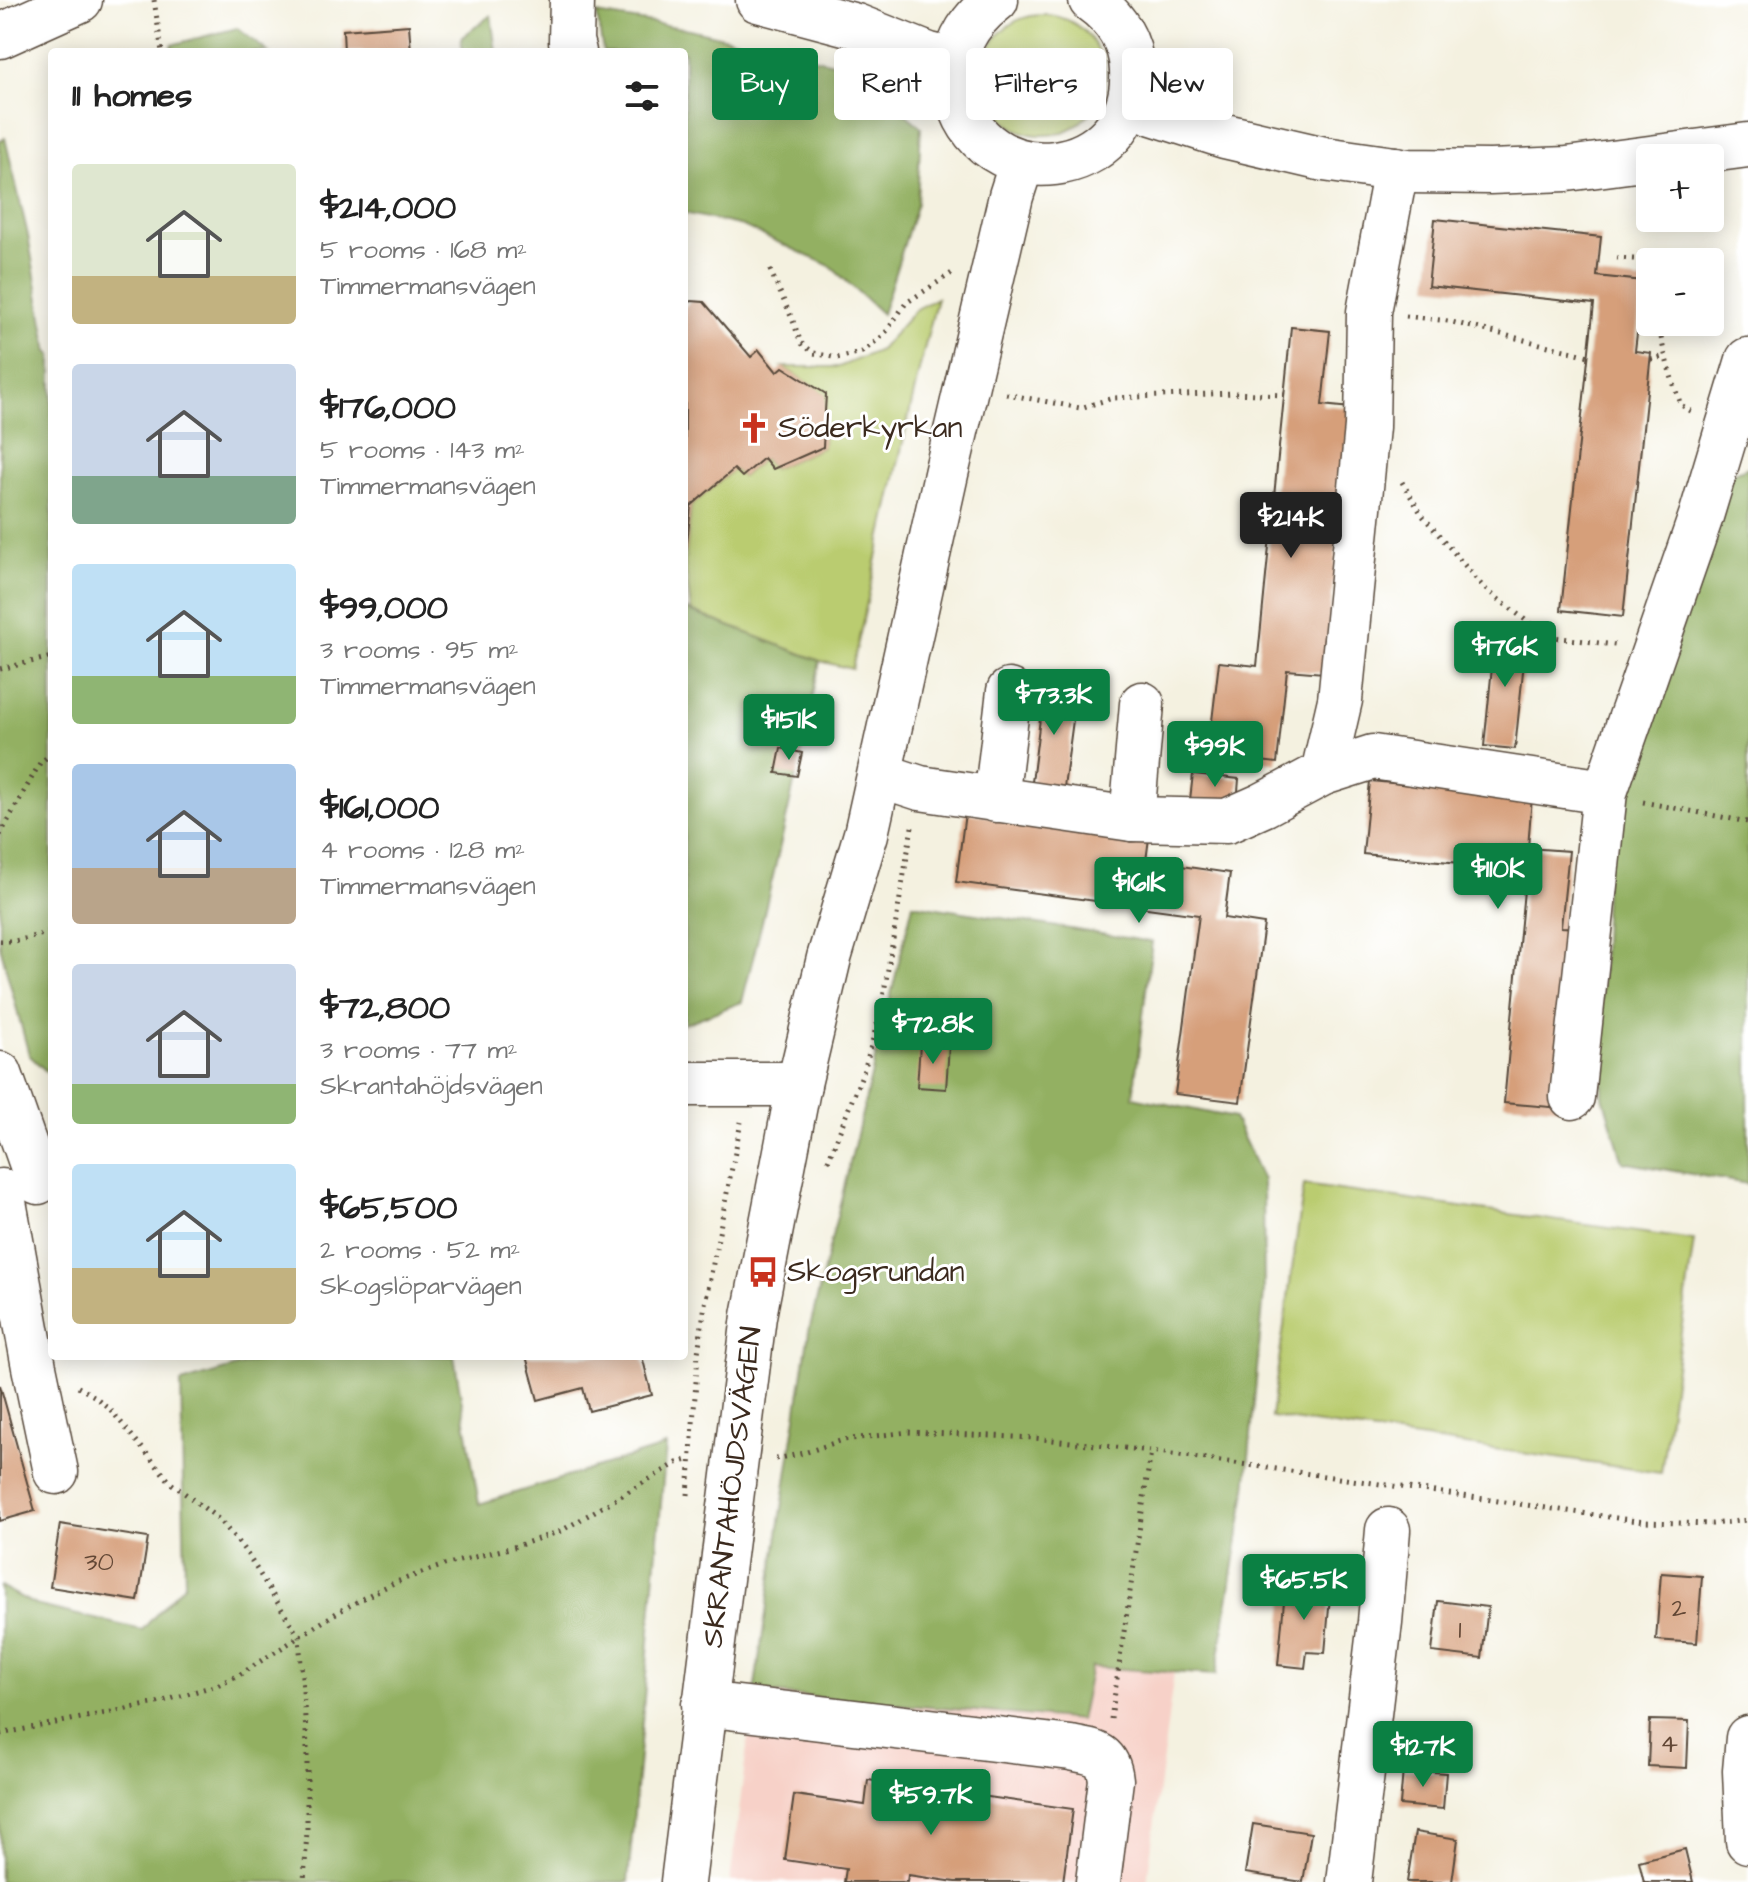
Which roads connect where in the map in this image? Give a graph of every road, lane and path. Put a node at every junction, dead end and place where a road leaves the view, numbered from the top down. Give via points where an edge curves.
1 (80, 0) edge
2 (154, 0) edge
3 (572, 0) edge
4 (758, 0) edge
5 (996, 0) edge
6 (1091, 0) edge
7 (0, 36) edge
8 (161, 48) edge
9 (573, 48) edge
10 (1128, 48) edge
11 (955, 61) junction
12 (1122, 119) edge
13 (1175, 120) edge
14 (1748, 145) edge
15 (1022, 162) junction
16 (1396, 169) junction
17 (1616, 258) dead end
18 (1636, 261) edge
19 (963, 266) dead end
20 (770, 270) dead end
21 (1369, 312) junction
22 (1661, 336) edge
23 (1589, 356) dead end
24 (1665, 356) junction
25 (1651, 360) dead end
26 (1748, 360) edge
27 (1001, 393) dead end
28 (1285, 395) dead end
29 (1727, 431) junction
30 (1399, 477) dead end
31 (1655, 650) junction
32 (48, 658) edge
33 (0, 669) edge
34 (1009, 691) dead end
35 (1142, 704) dead end
36 (48, 756) edge
37 (1323, 773) junction
38 (900, 782) junction
39 (1605, 792) junction
40 (996, 800) junction
41 (1132, 819) junction
42 (1748, 822) edge
43 (0, 835) edge
44 (48, 933) edge
45 (0, 941) edge
46 (0, 1074) edge
47 (688, 1084) edge
48 (799, 1084) junction
49 (1572, 1097) dead end
50 (827, 1164) dead end
51 (23, 1186) edge
52 (34, 1367) junction
53 (781, 1444) dead end
54 (1151, 1451) junction
55 (735, 1459) junction
56 (780, 1459) junction
57 (56, 1472) dead end
58 (1748, 1520) edge
59 (1388, 1530) dead end
60 (299, 1637) junction
61 (704, 1704) junction
62 (0, 1734) edge
63 (1748, 1738) edge
64 (1105, 1759) junction
65 (1748, 1841) edge
66 (304, 1882) edge
67 (683, 1882) edge
68 (1098, 1882) edge
69 (1349, 1882) edge

1 - 7 street
2 - 8 path
3 - 9 street
4 - 11 street via 856,26
5 - 11 street via 969,26
6 - 10 street via 1117,24
11 - 15 street via 954,83 969,125 983,142
12 - 15 street via 1089,153 1045,165
13 - 16 street via 1324,159
14 - 16 street via 1567,169
15 - 38 street, SKRANTAHÖJDSVÄGEN via 946,474
16 - 21 street
17 - 18 path
19 - 20 path via 906,303 884,335 862,352 837,358 814,353 801,343
21 - 23 path via 1448,321
21 - 37 street via 1366,442 1340,700
22 - 24 path
24 - 25 path
24 - 29 path via 1681,405
26 - 29 street
27 - 28 path via 1080,408 1113,398
29 - 31 street
30 - 31 path via 1422,515 1484,588 1546,636
31 - 39 street
32 - 33 path
34 - 40 street
35 - 41 street
36 - 43 path
37 - 39 street via 1373,757
37 - 41 street via 1227,821
38 - 40 street
38 - 48 street, SKRANTAHÖJDSVÄGEN via 866,834
38 - 50 path via 881,1010
39 - 42 path
39 - 49 street
40 - 41 street
44 - 45 path
46 - 51 street
47 - 48 street
48 - 55 street, SKRANTAHÖJDSVÄGEN via 754,1316
51 - 52 street
52 - 57 street
52 - 60 path via 110,1409 171,1483 220,1520
53 - 56 path
54 - 56 path via 908,1432 843,1440
54 - 58 path via 1644,1522
54 - 64 path
55 - 56 path
55 - 60 path via 701,1457 677,1463 561,1531 396,1582
55 - 61 street, SKRANTAHÖJDSVÄGEN
59 - 69 street
60 - 62 path via 239,1675 184,1696
60 - 66 path via 307,1745
61 - 64 street via 1071,1748
61 - 67 street, SKRANTAHÖJDSVÄGEN
63 - 65 street
64 - 68 street via 1111,1780

